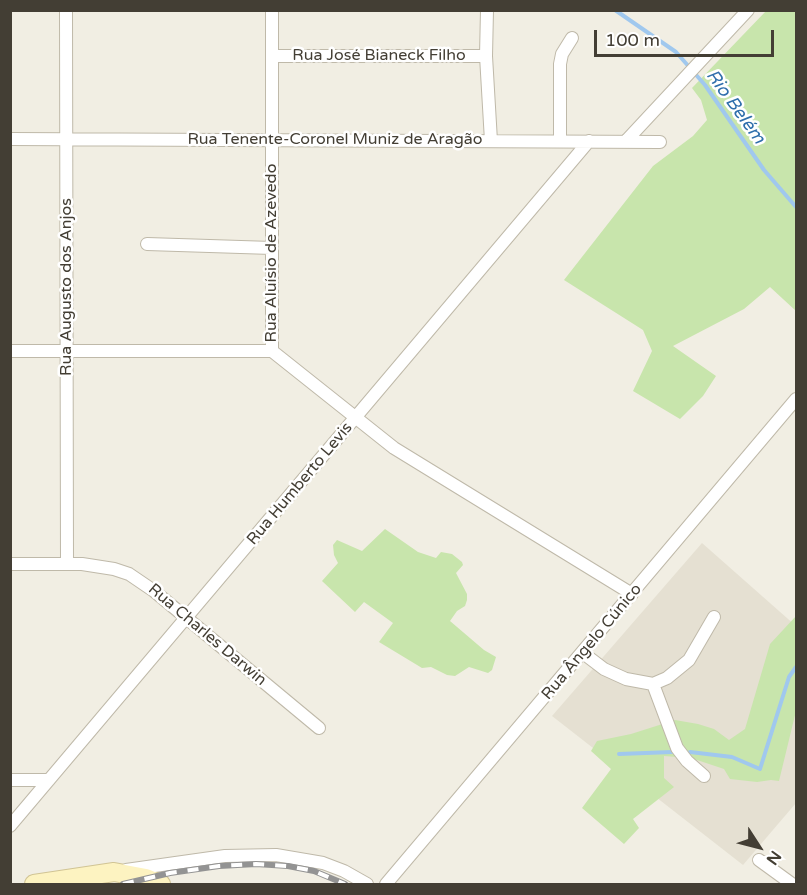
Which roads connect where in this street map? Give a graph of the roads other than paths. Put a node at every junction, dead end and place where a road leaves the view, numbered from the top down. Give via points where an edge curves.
1 (66, 10) edge
2 (272, 10) edge
3 (487, 10) edge
4 (748, 10) edge
5 (572, 38) dead end
6 (486, 56) junction
7 (272, 57) junction
8 (10, 139) edge
9 (67, 139) junction
10 (272, 140) junction
11 (491, 141) junction
12 (560, 141) junction
13 (589, 141) junction
14 (625, 141) junction
15 (660, 142) dead end
16 (147, 244) dead end
17 (272, 248) junction
18 (10, 351) edge
19 (67, 351) junction
20 (272, 351) junction
21 (796, 399) edge
22 (355, 418) junction
23 (10, 564) edge
24 (67, 564) junction
25 (632, 594) junction
26 (714, 617) dead end
27 (187, 618) junction
28 (583, 652) junction
29 (653, 684) junction
30 (319, 728) dead end
31 (704, 776) dead end
32 (10, 780) edge
33 (49, 780) junction
34 (10, 826) edge
35 (759, 860) dead end
36 (114, 872) junction
37 (34, 885) edge
38 (161, 885) edge
39 (367, 885) edge
40 (386, 885) edge
41 (792, 885) edge

1 - 9 street, Rua Augusto dos Anjos
2 - 7 street, Rua Aluísio de Azevedo
3 - 6 street
4 - 14 street
5 - 12 street via 560,64
6 - 7 street, Rua José Bianeck Filho
6 - 11 street
7 - 10 street, Rua Aluísio de Azevedo
8 - 9 street, Rua Tenente-Coronel Muniz de Aragão
9 - 10 street, Rua Tenente-Coronel Muniz de Aragão
9 - 19 street, Rua Augusto dos Anjos
10 - 11 street, Rua Tenente-Coronel Muniz de Aragão
10 - 17 street, Rua Aluísio de Azevedo
11 - 12 street, Rua Tenente-Coronel Muniz de Aragão
12 - 13 street, Rua Tenente-Coronel Muniz de Aragão
13 - 14 street, Rua Tenente-Coronel Muniz de Aragão
13 - 22 street, Rua Humberto Levis
14 - 15 street, Rua Tenente-Coronel Muniz de Aragão
16 - 17 street
17 - 20 street, Rua Aluísio de Azevedo
18 - 19 street
19 - 20 street
19 - 24 street, Rua Augusto dos Anjos
20 - 22 street
21 - 25 street, Rua Ângelo Cúnico
22 - 25 street via 406,456
22 - 27 street, Rua Humberto Levis
23 - 24 street, Rua Charles Darwin
24 - 27 street, Rua Charles Darwin via 129,574
25 - 28 street, Rua Ângelo Cúnico
26 - 29 street via 689,660 668,678
27 - 30 street, Rua Charles Darwin
27 - 33 street, Rua Humberto Levis
28 - 29 street via 604,669 626,679
28 - 40 street, Rua Ângelo Cúnico
29 - 31 street via 677,748
32 - 33 street
33 - 34 street, Rua Humberto Levis
35 - 41 street
36 - 37 main road
36 - 38 main road
36 - 39 street via 225,856 276,855 323,863

